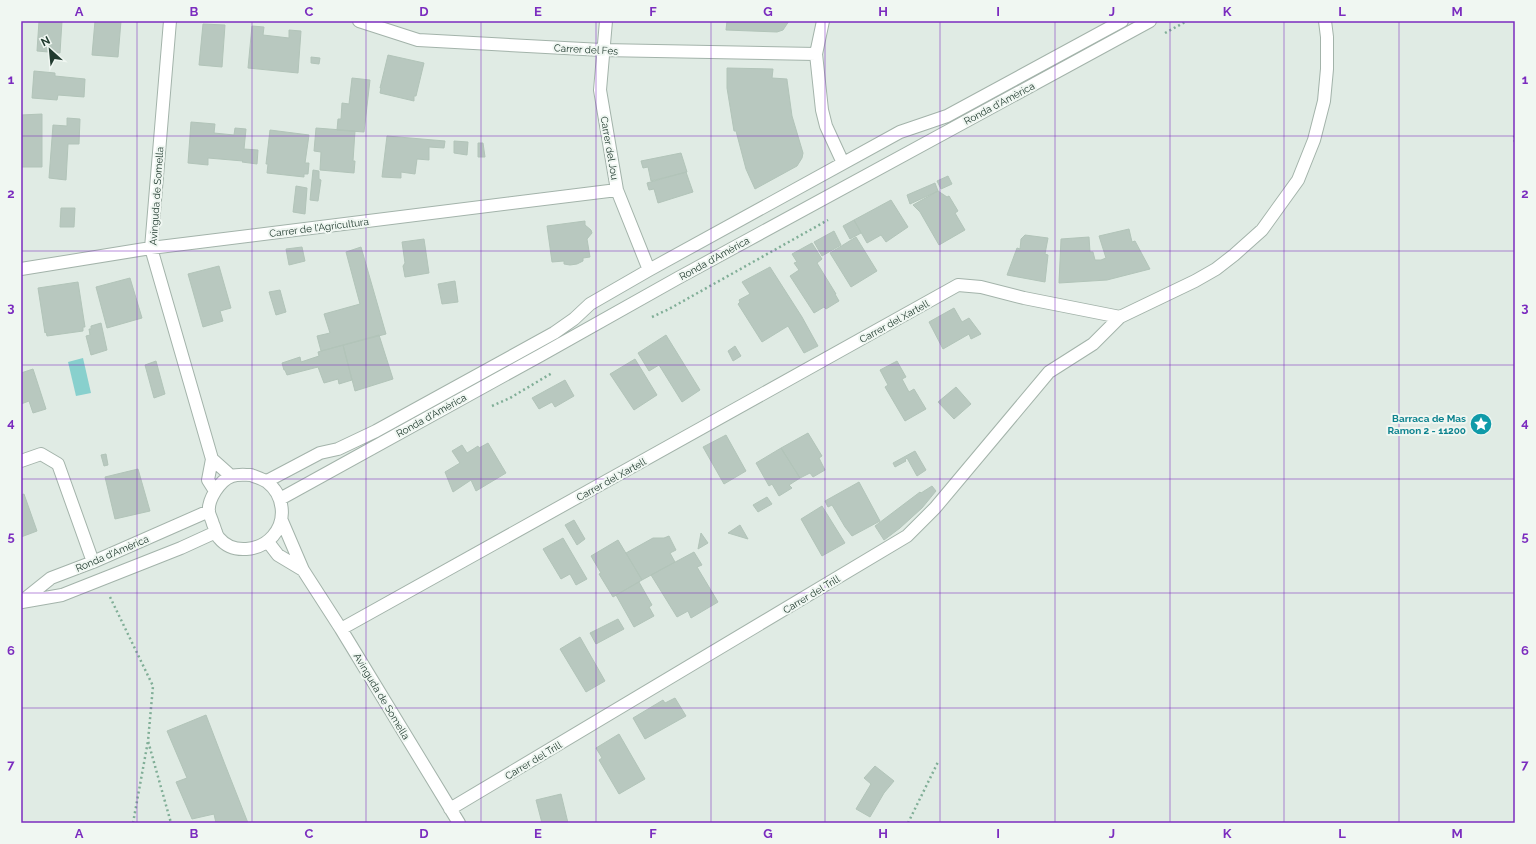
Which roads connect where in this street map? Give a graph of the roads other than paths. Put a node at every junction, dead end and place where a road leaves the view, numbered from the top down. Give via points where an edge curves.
1 (170, 21) edge
2 (359, 21) edge
3 (606, 21) edge
4 (823, 21) edge
5 (1122, 21) edge
6 (1150, 21) edge
7 (1325, 21) edge
8 (602, 50) junction
9 (816, 54) junction
10 (843, 163) junction
11 (617, 190) junction
12 (151, 248) junction
13 (21, 269) edge
14 (649, 270) junction
15 (1120, 317) junction
16 (212, 459) junction
17 (21, 461) edge
18 (231, 476) junction
19 (267, 481) junction
20 (215, 491) junction
21 (280, 499) junction
22 (208, 511) junction
23 (282, 521) junction
24 (216, 532) junction
25 (268, 542) junction
26 (93, 562) junction
27 (303, 570) junction
28 (21, 602) edge
29 (342, 629) junction
30 (450, 808) junction
31 (459, 823) edge

1 - 12 street, Avinguda de Somella
2 - 8 street, Carrer del Fes via 418,40
3 - 8 street, Carrer del Jou
4 - 9 street
5 - 10 street, Ronda d'Amèrica via 947,116 900,132
6 - 21 street, Ronda d'Amèrica via 678,278
7 - 15 street via 1327,69 1324,101 1314,140 1298,180 1262,230 1216,269
8 - 9 street, Carrer del Fes
8 - 11 street, Carrer del Jou via 600,90
9 - 10 street via 822,110 826,126
10 - 14 street, Ronda d'Amèrica
11 - 12 street, Carrer de l'Agricultura
11 - 14 street, Carrer del Jou
12 - 13 street, Carrer de l'Agricultura
12 - 16 street, Avinguda de Somella
14 - 19 street, Ronda d'Amèrica via 590,304 554,333 376,431 338,449 320,452
15 - 29 street, Carrer del Xartell via 981,287 958,285
15 - 30 street, Carrer del Trill via 1093,344 1049,372 935,508 907,536
16 - 18 street
16 - 20 street, Avinguda de Somella via 208,480
17 - 26 street via 41,454 58,464
18 - 19 street via 251,475
18 - 20 street
19 - 21 street
20 - 22 street
21 - 23 street
22 - 24 street
22 - 26 street, Ronda d'Amèrica
23 - 25 street
23 - 27 street, Avinguda de Somella
24 - 25 street via 218,538 231,547 257,548
24 - 28 street, Ronda d'Amèrica via 182,548 62,594
25 - 27 street, Avinguda de Somella via 278,555
26 - 28 street, Ronda d'Amèrica via 51,578
27 - 29 street, Avinguda de Somella
29 - 30 street, Avinguda de Somella
30 - 31 street, Avinguda de Somella

